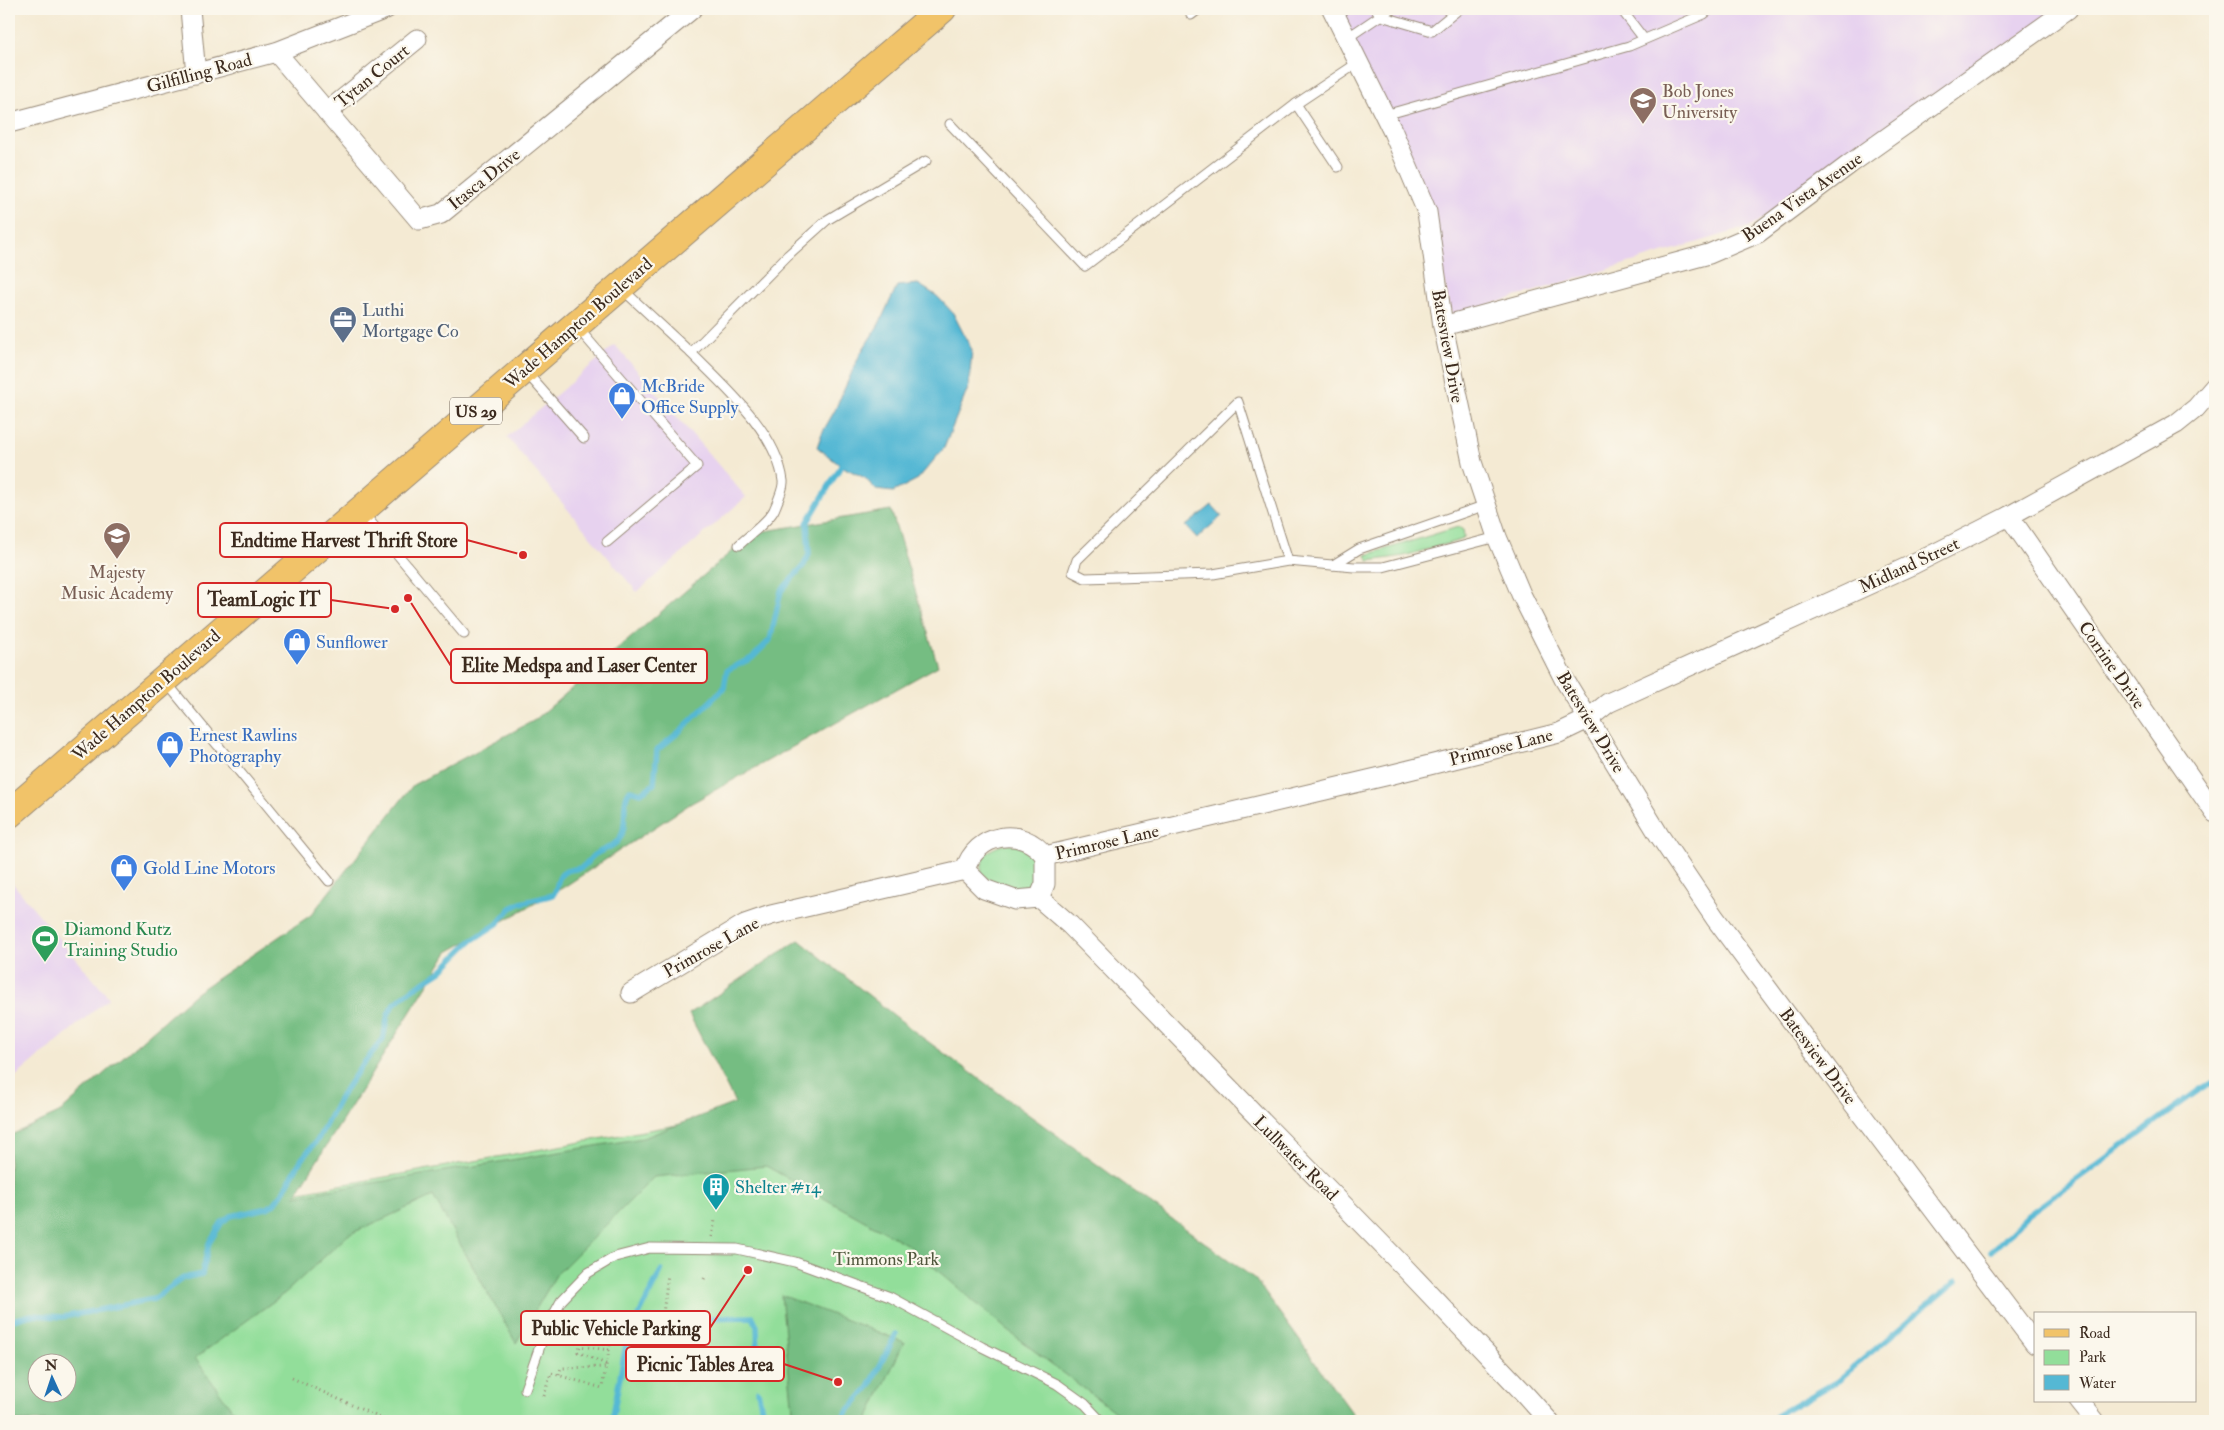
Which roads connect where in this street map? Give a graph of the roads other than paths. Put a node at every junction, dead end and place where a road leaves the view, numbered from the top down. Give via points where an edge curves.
1 (190, 9) edge
2 (386, 9) edge
3 (692, 9) edge
4 (942, 9) edge
5 (1199, 9) edge
6 (1332, 9) edge
7 (1390, 9) edge
8 (1458, 9) edge
9 (1621, 9) edge
10 (1710, 9) edge
11 (2068, 9) edge
12 (1379, 13) edge
13 (1191, 15) dead end
14 (1347, 38) junction
15 (417, 39) dead end
16 (1644, 39) junction
17 (276, 52) junction
18 (1360, 62) junction
19 (196, 74) junction
20 (1296, 104) junction
21 (327, 112) junction
22 (1385, 115) junction
23 (9, 123) edge
24 (950, 124) dead end
25 (926, 161) dead end
26 (1338, 167) dead end
27 (620, 287) junction
28 (576, 325) junction
29 (1443, 326) junction
30 (691, 353) junction
31 (524, 370) junction
32 (2215, 386) edge
33 (584, 438) dead end
34 (1486, 505) junction
35 (361, 510) junction
36 (2009, 516) junction
37 (1497, 537) junction
38 (607, 542) dead end
39 (739, 544) dead end
40 (1288, 561) junction
41 (1333, 565) junction
42 (464, 634) dead end
43 (164, 680) junction
44 (1588, 719) junction
45 (2215, 813) edge
46 (9, 814) edge
47 (1045, 856) junction
48 (965, 870) junction
49 (329, 882) dead end
50 (1039, 898) junction
51 (632, 993) dead end
52 (2034, 1343) edge
53 (525, 1389) dead end
54 (2081, 1402) edge
55 (1101, 1421) edge
56 (1549, 1421) edge
57 (2095, 1421) edge

1 - 19 street
2 - 17 street, Gilfilling Road
3 - 21 street, Itasca Drive via 441,214 419,220
4 - 27 main road, Wade Hampton Boulevard / US 29
5 - 13 lane
6 - 14 street, Batesview Drive
7 - 12 lane
8 - 12 lane via 1432,31
9 - 16 lane
10 - 16 lane
11 - 29 street, Buena Vista Avenue via 1758,233 1709,254
12 - 14 lane
14 - 18 street, Batesview Drive
15 - 21 street, Tytan Court
16 - 22 lane
17 - 19 street, Gilfilling Road
17 - 21 street, Itasca Drive
18 - 20 lane
18 - 22 street, Batesview Drive
19 - 23 street, Gilfilling Road
20 - 24 lane via 1085,266
20 - 26 lane
22 - 29 street, Batesview Drive via 1427,212
25 - 30 lane via 827,220
27 - 28 main road, Wade Hampton Boulevard / US 29
27 - 30 lane
28 - 31 main road, Wade Hampton Boulevard / US 29
28 - 38 lane via 697,466
29 - 34 street, Batesview Drive via 1470,454
30 - 39 lane via 756,423 774,451 784,483 774,512
31 - 33 lane
31 - 35 main road, Wade Hampton Boulevard / US 29
32 - 36 street, Midland Street via 2176,424
34 - 37 street, Batesview Drive
34 - 41 lane via 1359,549
35 - 42 lane
35 - 43 main road, Wade Hampton Boulevard / US 29
36 - 44 street, Midland Street via 1914,564 1624,695
36 - 45 street, Corrine Drive
37 - 41 lane via 1383,566
37 - 44 street, Batesview Drive via 1521,594
40 - 40 lane via 1214,574 1085,578 1073,572 1077,560 1238,402
40 - 41 lane
43 - 46 main road, Wade Hampton Boulevard / US 29
43 - 49 lane
44 - 47 street, Primrose Lane via 1559,733
44 - 52 street, Batesview Drive via 1715,918
47 - 48 street, Primrose Lane via 1032,842 1023,838 996,838 971,855
47 - 50 street via 1045,884
48 - 50 street via 984,889 1016,900
48 - 51 street, Primrose Lane via 744,924
50 - 56 street, Lullwater Road via 1070,925 1403,1266
53 - 55 lane via 561,1301 588,1273 615,1256 650,1248 736,1249 795,1262 890,1297 1057,1384 1085,1404
54 - 57 street

